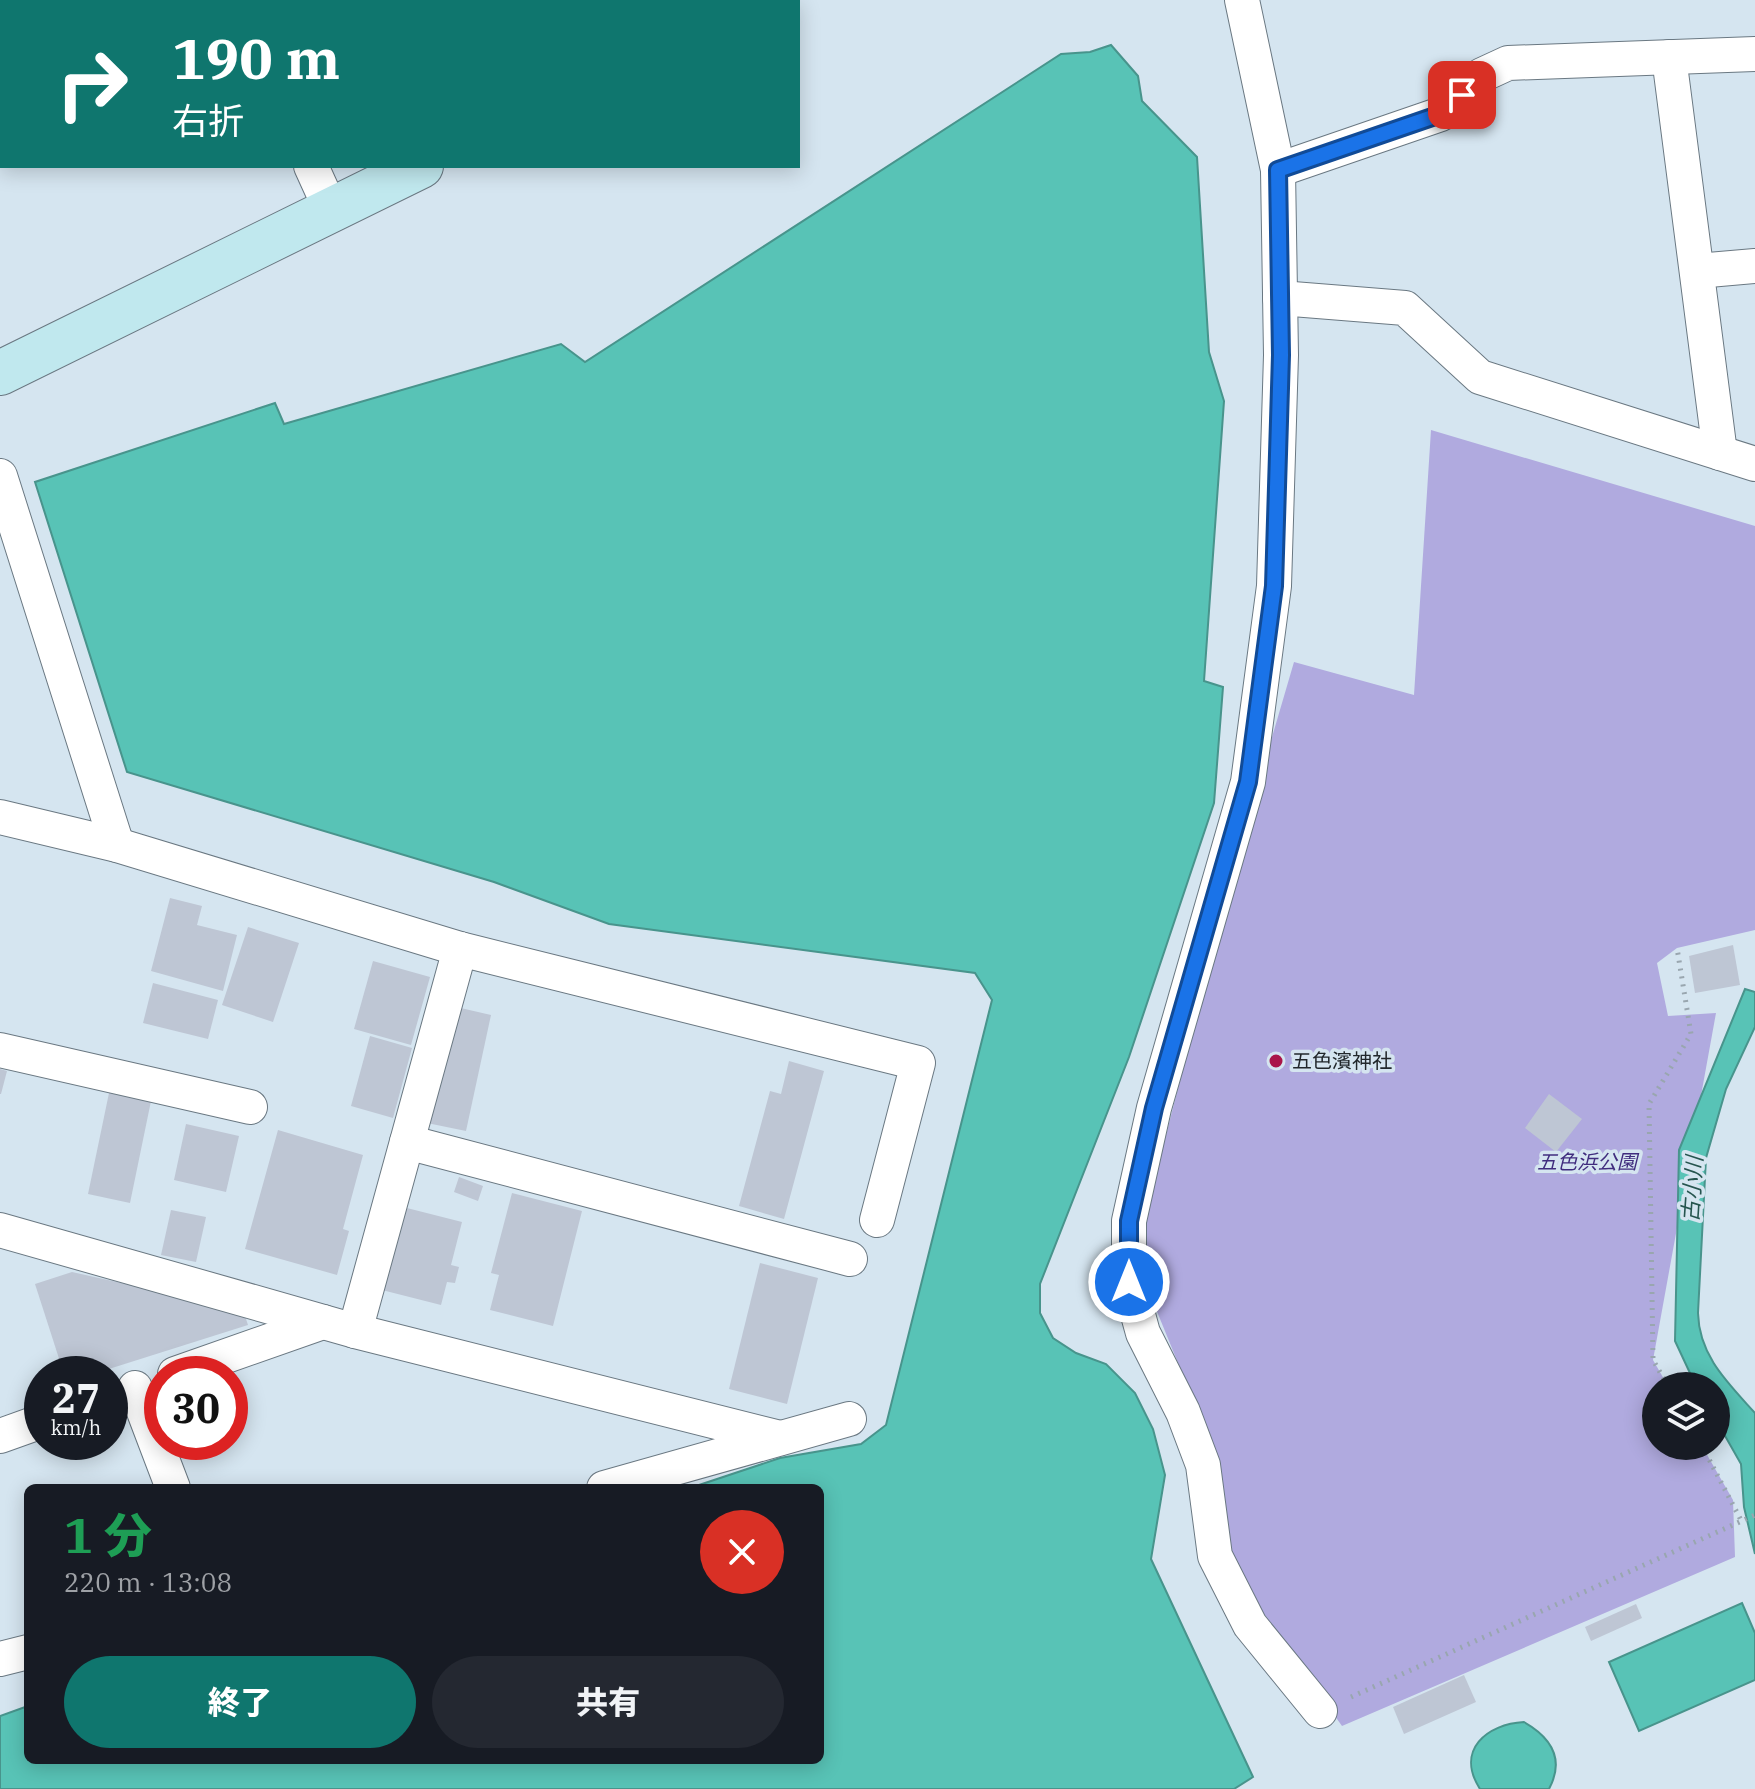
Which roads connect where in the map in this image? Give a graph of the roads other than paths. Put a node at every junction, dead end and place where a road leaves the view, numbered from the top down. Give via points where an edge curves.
1 (1242, 0) edge
2 (1755, 54) edge
3 (1669, 57) junction
4 (312, 168) edge
5 (417, 168) edge
6 (1278, 170) junction
7 (331, 210) junction
8 (1755, 266) edge
9 (1697, 271) junction
10 (1280, 298) junction
11 (0, 373) edge
12 (1720, 453) junction
13 (1755, 464) edge
14 (0, 476) edge
15 (0, 817) edge
16 (117, 845) junction
17 (460, 949) junction
18 (0, 1050) edge
19 (250, 1107) dead end
20 (407, 1142) junction
21 (877, 1220) dead end
22 (0, 1230) edge
23 (850, 1259) dead end
24 (323, 1322) junction
25 (355, 1331) junction
26 (226, 1356) edge
27 (136, 1388) edge
28 (849, 1419) dead end
29 (24, 1427) edge
30 (0, 1436) edge
31 (780, 1438) junction
32 (172, 1484) edge
33 (618, 1484) edge
34 (24, 1653) edge
35 (0, 1659) edge
36 (1320, 1711) road end

1 - 6 street
2 - 3 street
3 - 6 street via 1508,63 1482,75 1441,114
3 - 9 street
4 - 7 street
5 - 7 street
6 - 10 street
7 - 11 street
8 - 9 street
9 - 12 street
10 - 12 street via 1405,308 1480,377
10 - 36 street via 1274,586 1248,782 1154,1108 1129,1221 1129,1282 1143,1333 1203,1465 1215,1556 1250,1625
12 - 13 street
14 - 16 street
15 - 16 street
16 - 17 street
17 - 20 street
17 - 21 street via 918,1063
18 - 19 street
20 - 23 street
20 - 25 street
22 - 24 street
24 - 25 street
24 - 26 street
25 - 31 street
27 - 32 street
28 - 31 street
29 - 30 street
31 - 33 street
34 - 35 street

